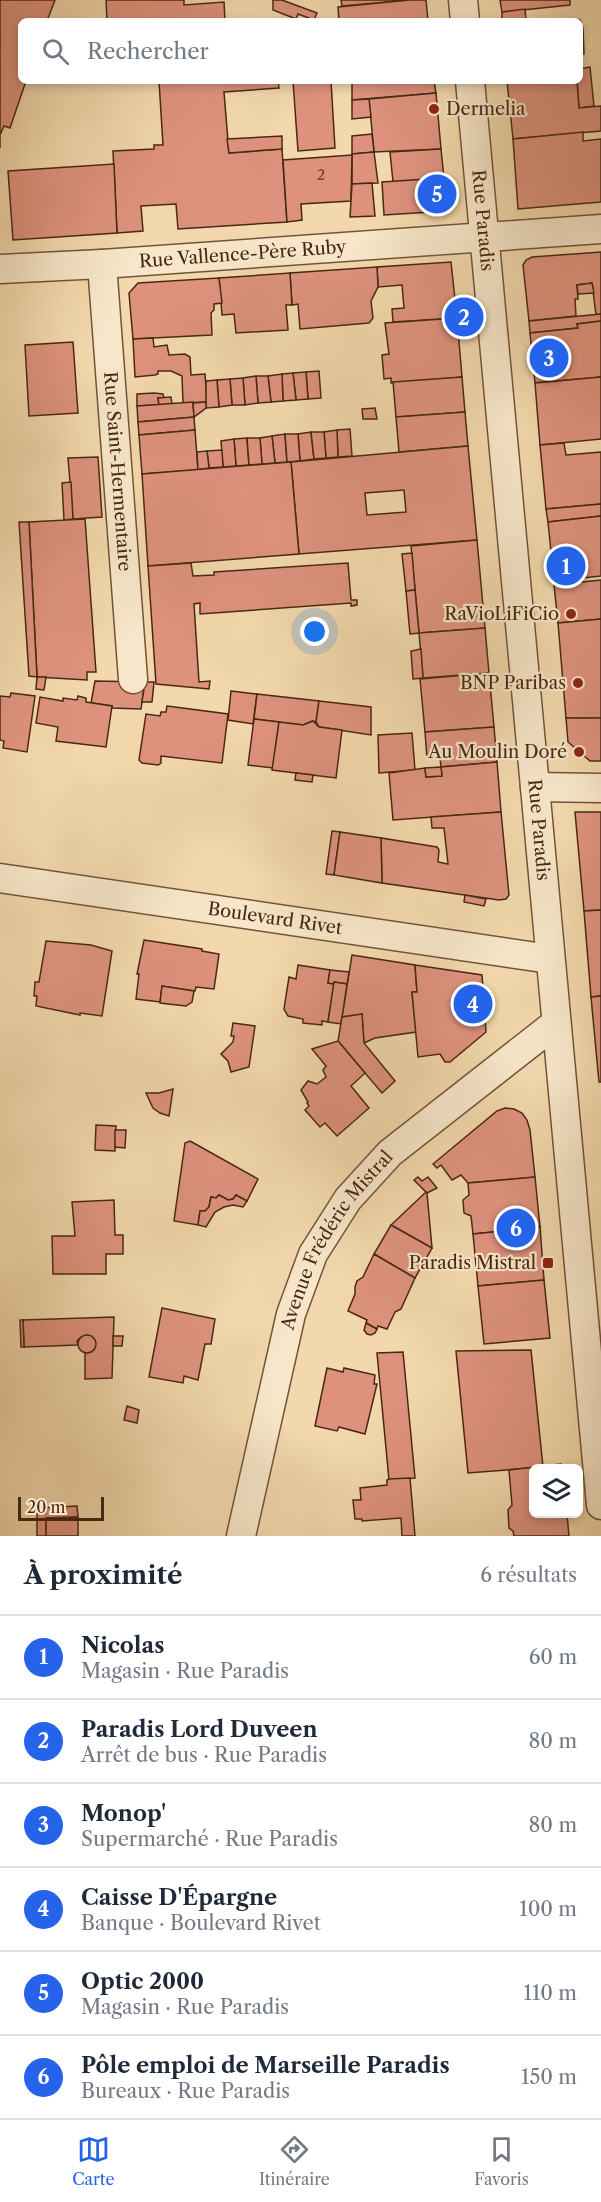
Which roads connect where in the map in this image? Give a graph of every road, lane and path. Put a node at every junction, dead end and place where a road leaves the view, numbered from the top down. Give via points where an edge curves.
1 (463, 0) edge
2 (465, 18) edge
3 (470, 84) edge
4 (601, 229) edge
5 (484, 236) junction
6 (102, 264) junction
7 (0, 269) edge
8 (132, 679) dead end
9 (535, 787) junction
10 (601, 788) edge
11 (0, 878) edge
12 (550, 959) junction
13 (556, 1023) junction
14 (595, 1369) edge
15 (601, 1504) edge
16 (241, 1536) edge

1 - 2 street
3 - 5 street, Rue Paradis
4 - 5 street, Rue Vallence-Père Ruby
5 - 6 street, Rue Vallence-Père Ruby
5 - 9 street, Rue Paradis
6 - 7 street, Rue Vallence-Père Ruby
6 - 8 street, Rue Saint-Hermentaire
9 - 10 street
9 - 12 street, Rue Paradis
11 - 12 street, Boulevard Rivet
12 - 13 street, Rue Paradis
13 - 14 street, Rue Paradis
13 - 16 street, Avenue Frédéric Mistral via 390,1154 348,1199 313,1254 291,1314
14 - 15 street, Rue Paradis

